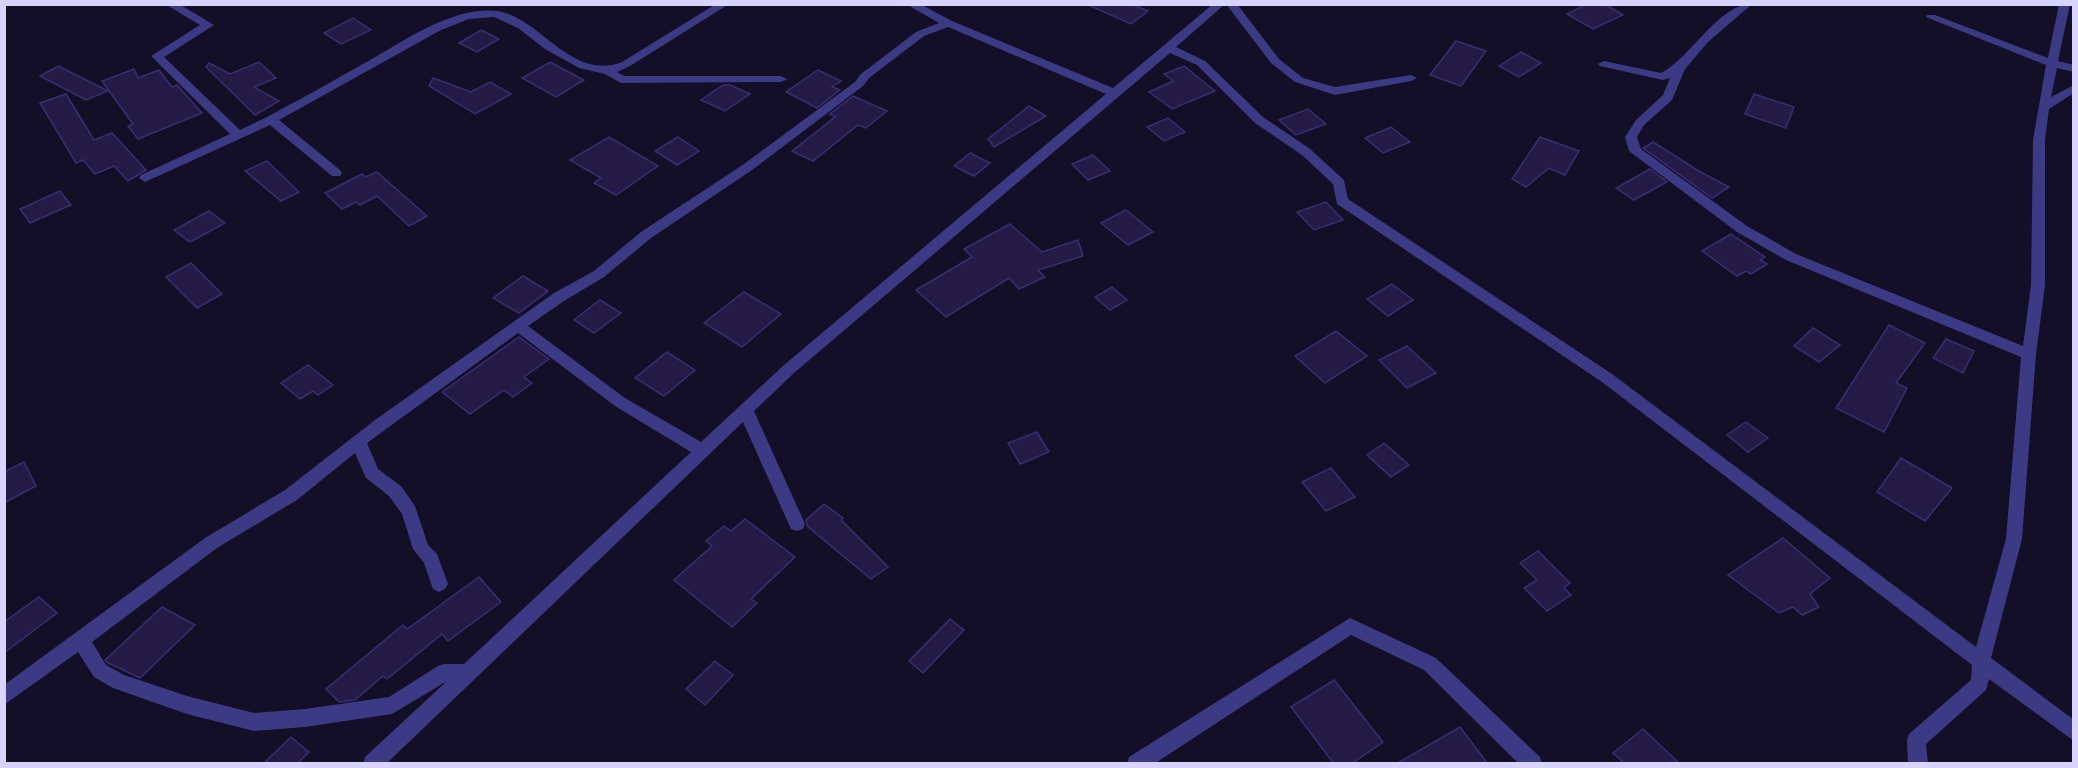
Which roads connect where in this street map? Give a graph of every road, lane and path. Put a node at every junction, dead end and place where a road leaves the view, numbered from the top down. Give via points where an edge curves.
1 (170, 4) edge
2 (724, 4) edge
3 (911, 4) edge
4 (1220, 4) edge
5 (1231, 4) edge
6 (1747, 4) edge
7 (2065, 4) edge
8 (495, 9) edge
9 (1931, 17) dead end
10 (948, 23) junction
11 (1170, 48) junction
12 (2051, 63) junction
13 (1604, 64) dead end
14 (1680, 68) junction
15 (2073, 69) edge
16 (609, 71) junction
17 (1411, 78) dead end
18 (781, 79) dead end
19 (2073, 88) edge
20 (1114, 93) junction
21 (2043, 107) junction
22 (271, 120) junction
23 (238, 135) junction
24 (336, 172) dead end
25 (145, 178) dead end
26 (518, 326) junction
27 (2029, 354) junction
28 (746, 410) junction
29 (358, 441) junction
30 (702, 451) junction
31 (796, 524) dead end
32 (439, 584) dead end
33 (80, 639) junction
34 (1981, 661) junction
35 (467, 673) junction
36 (4, 696) edge
37 (2073, 732) edge
38 (372, 764) edge
39 (1136, 764) edge
40 (1533, 764) edge
41 (1918, 764) edge

1 - 23 street via 208,25 157,56
2 - 16 street
3 - 10 street
4 - 11 street
5 - 17 street via 1275,61 1299,80 1335,91
6 - 14 street via 1704,40
7 - 12 street
8 - 16 street via 583,66
8 - 22 street via 437,28
9 - 12 street
10 - 20 street
10 - 26 street via 920,34 748,167 645,236 599,274
11 - 20 street
11 - 34 street via 1201,63 1259,120 1306,152 1339,183 1341,201 1607,378
12 - 15 street
12 - 21 street
13 - 14 street via 1662,78
14 - 27 street via 1668,97 1631,137 1635,151 1742,229 1791,257
16 - 18 street via 621,80
19 - 21 street
20 - 28 street
21 - 27 street via 2039,140 2038,285
22 - 23 street
22 - 24 street
23 - 25 street
26 - 29 street
26 - 30 street via 620,402
27 - 34 street via 2014,539
28 - 30 street
28 - 31 street
29 - 32 street via 372,473 395,491 409,511 421,549 431,559
29 - 33 street via 291,495 211,543
30 - 35 street
33 - 35 street via 100,671 120,682 254,722 393,705 444,672
33 - 36 street
34 - 37 street
34 - 41 street via 1980,684 1916,740
35 - 38 street
39 - 40 street via 1350,626 1430,664

